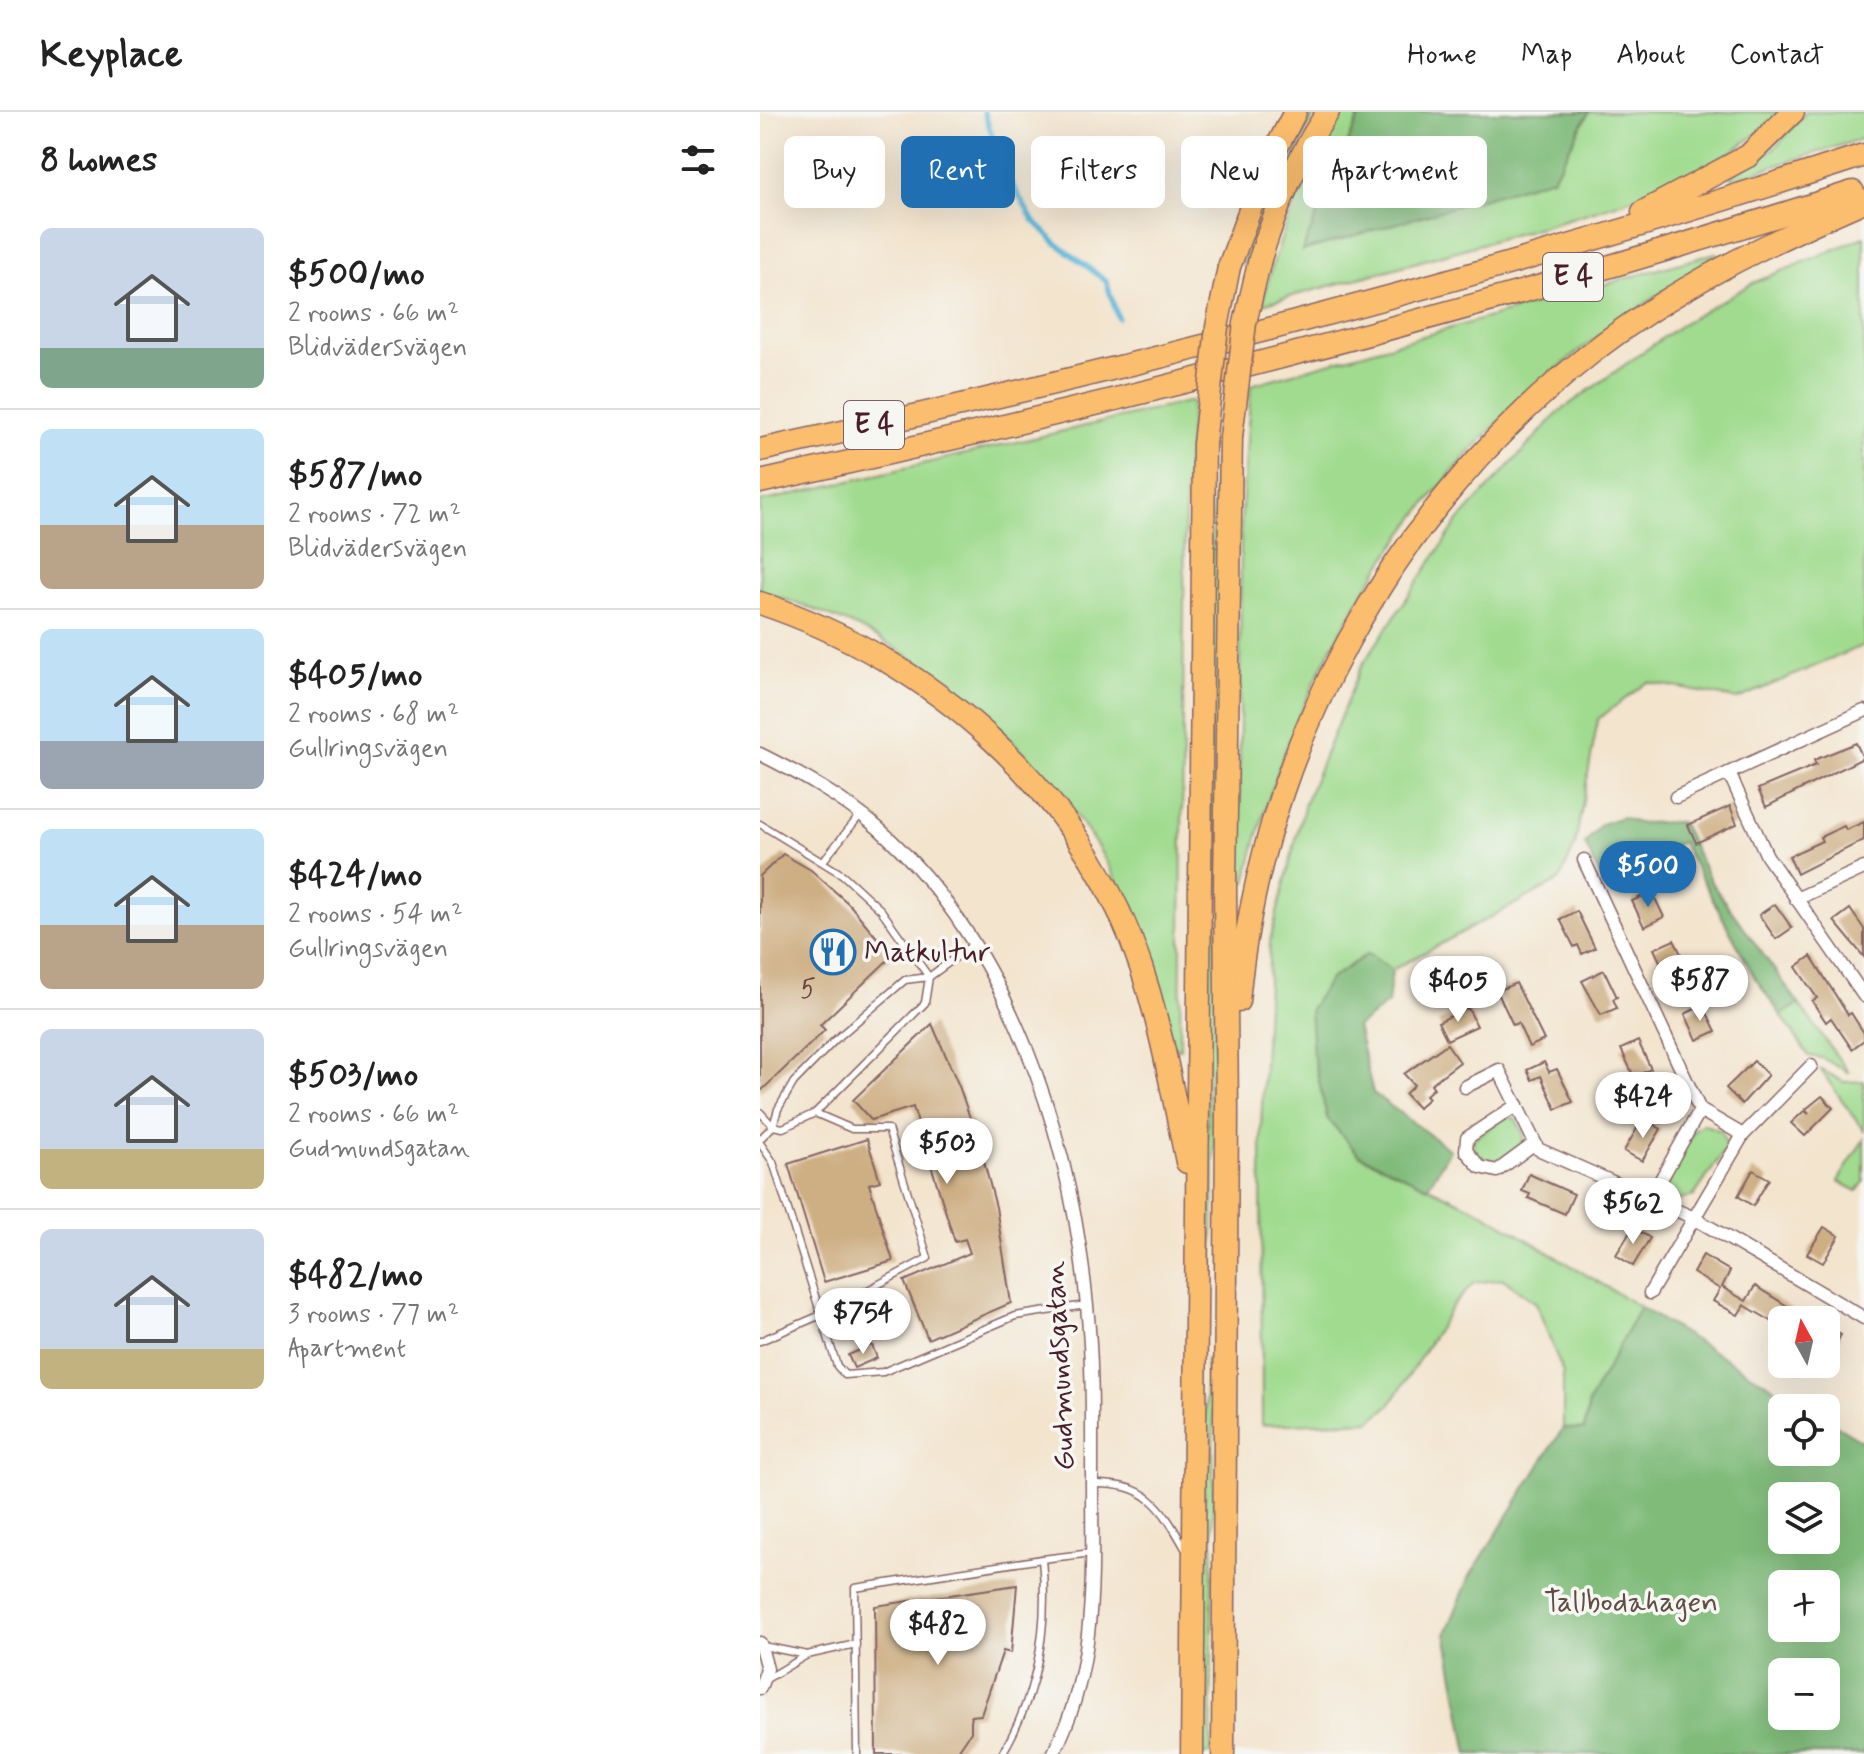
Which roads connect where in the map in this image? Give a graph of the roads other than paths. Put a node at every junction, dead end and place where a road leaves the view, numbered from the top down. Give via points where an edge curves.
1 (1295, 112) edge
2 (1328, 112) edge
3 (1793, 112) edge
4 (1864, 155) edge
5 (1864, 189) edge
6 (1864, 201) edge
7 (1581, 242) junction
8 (760, 450) edge
9 (760, 482) edge
10 (760, 603) edge
11 (1864, 711) edge
12 (760, 754) edge
13 (1729, 773) junction
14 (1676, 797) dead end
15 (861, 814) junction
16 (760, 824) edge
17 (1584, 860) dead end
18 (823, 861) junction
19 (1864, 868) edge
20 (1796, 899) junction
21 (974, 944) junction
22 (929, 977) junction
23 (1864, 996) edge
24 (1811, 1066) dead end
25 (1465, 1087) dead end
26 (1517, 1105) junction
27 (1700, 1110) junction
28 (760, 1112) edge
29 (815, 1113) junction
30 (1227, 1114) junction
31 (773, 1126) junction
32 (1743, 1135) junction
33 (760, 1141) edge
34 (1535, 1143) junction
35 (1650, 1199) junction
36 (1196, 1206) junction
37 (1694, 1218) junction
38 (1650, 1293) dead end
39 (1087, 1304) junction
40 (821, 1315) junction
41 (1864, 1318) edge
42 (1195, 1334) junction
43 (1226, 1334) junction
44 (760, 1341) edge
45 (1092, 1484) junction
46 (1092, 1553) junction
47 (1042, 1559) junction
48 (1193, 1564) junction
49 (856, 1644) junction
50 (761, 1645) edge
51 (807, 1655) junction
52 (762, 1684) edge
53 (857, 1754) edge
54 (1002, 1754) edge
55 (1053, 1754) edge
56 (1192, 1754) edge
57 (1223, 1754) edge

1 - 36 highway, bridge via 1263,174 1229,267 1204,444
2 - 30 highway, bridge via 1287,187 1260,259 1245,323 1231,437
3 - 7 highway via 1766,141 1726,170
4 - 7 highway, E 4
5 - 9 highway, E 4 via 1502,298 940,442
6 - 30 highway via 1692,285 1591,353 1505,429 1398,561 1334,666 1280,795 1253,897
7 - 8 highway, E 4 via 989,399
10 - 36 highway via 857,642 957,708 1038,788 1080,843 1114,902 1140,965 1160,1032
11 - 13 street
12 - 15 street, Gudmundsgatan
13 - 14 street
13 - 20 street via 1767,856
15 - 18 lane
15 - 21 street, Gudmundsgatan via 935,888
16 - 18 lane
17 - 27 street
18 - 22 lane via 881,910
19 - 20 street
20 - 23 street
21 - 22 lane
21 - 39 street, Gudmundsgatan via 1012,1019 1048,1114 1074,1216
22 - 29 lane via 925,1003
22 - 31 lane via 905,980 835,1040 794,1082
24 - 32 street
25 - 26 street via 1499,1070
26 - 34 street
26 - 34 street via 1467,1138 1466,1151 1490,1172
27 - 32 street
27 - 35 street
28 - 31 lane
29 - 31 lane via 783,1128
29 - 40 lane via 852,1129 888,1129 928,1258
30 - 43 highway
31 - 33 lane
32 - 37 street
33 - 40 lane via 773,1162
34 - 35 street via 1538,1149
35 - 37 street
36 - 42 highway
37 - 38 street
37 - 41 street
39 - 40 lane via 1015,1316 883,1372 855,1375 845,1375 837,1366
39 - 45 street, Gudmundsgatan
40 - 44 lane
42 - 43 lane
42 - 48 highway
43 - 57 highway
45 - 46 street, Gudmundsgatan
45 - 48 lane via 1137,1489 1170,1521
46 - 47 lane
46 - 55 street, Gudmundsgatan via 1085,1666
47 - 49 lane via 855,1588
47 - 54 lane via 1041,1651 1018,1727
48 - 56 highway
49 - 51 lane
49 - 53 lane
50 - 51 lane
50 - 52 street via 767,1657
51 - 52 lane

